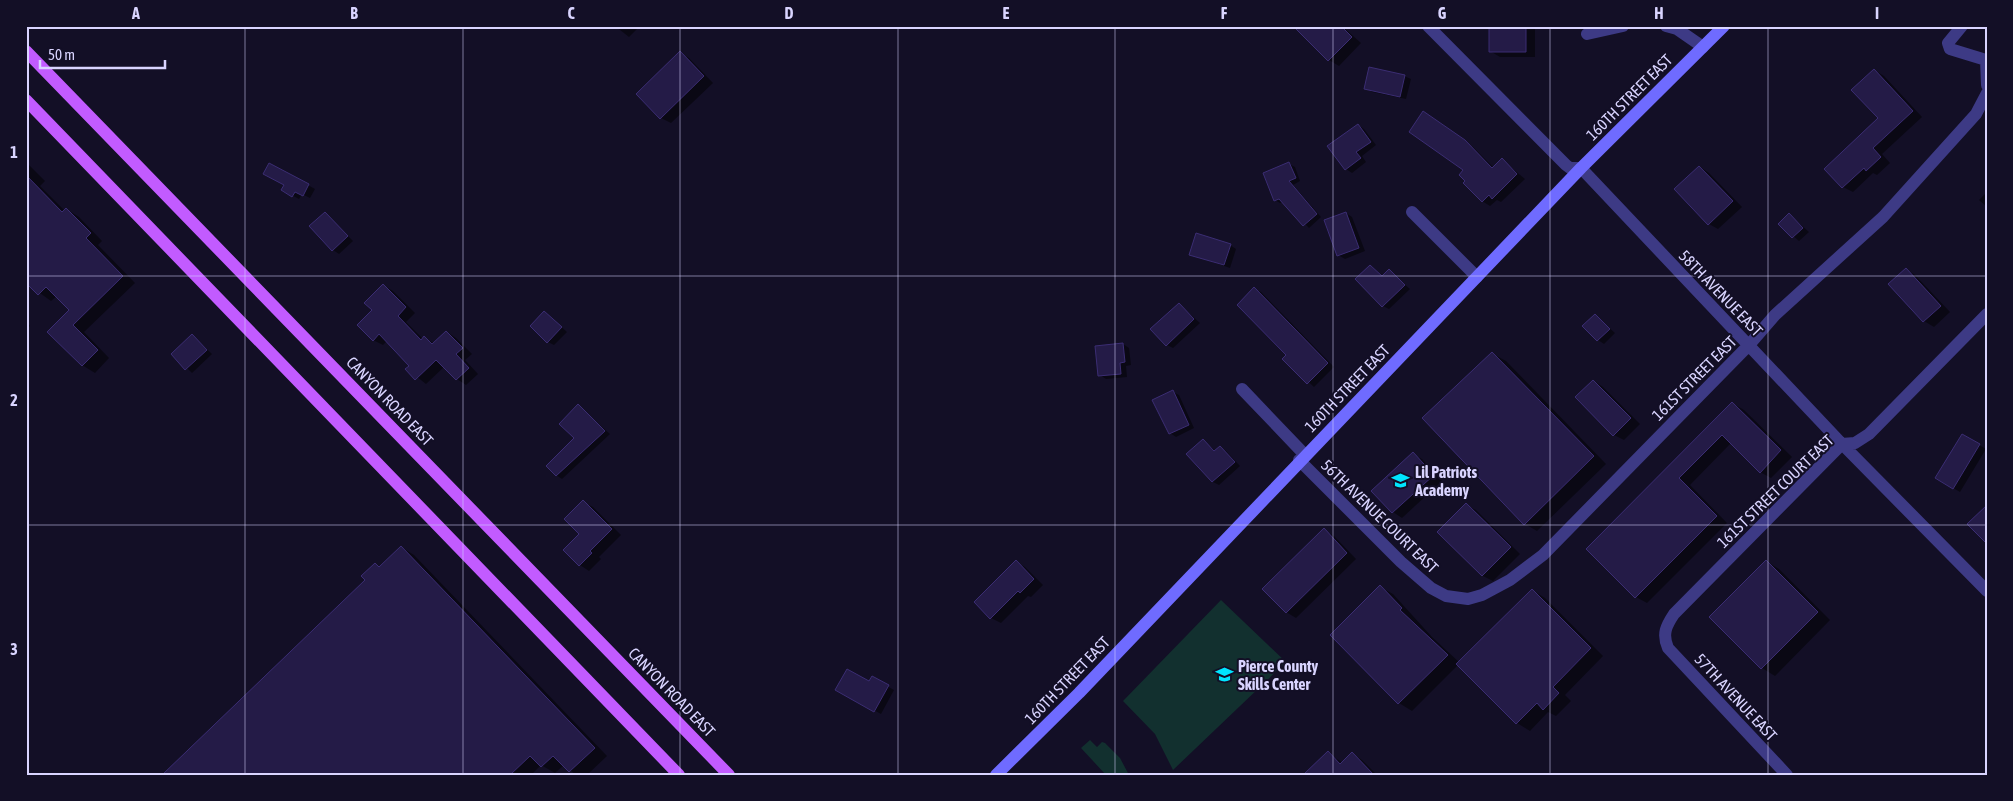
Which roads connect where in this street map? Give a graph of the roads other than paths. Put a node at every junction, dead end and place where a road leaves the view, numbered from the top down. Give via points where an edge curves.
1 (1428, 26) edge
2 (1623, 26) edge
3 (1666, 26) edge
4 (1724, 26) edge
5 (1962, 26) edge
6 (1587, 34) dead end
7 (1702, 47) junction
8 (26, 51) edge
9 (1987, 85) edge
10 (1987, 92) edge
11 (26, 100) edge
12 (1581, 168) junction
13 (1412, 212) dead end
14 (1477, 278) junction
15 (1987, 314) edge
16 (1749, 345) junction
17 (1242, 390) dead end
18 (1842, 444) junction
19 (1302, 458) junction
20 (1987, 591) edge
21 (1468, 599) joint
22 (1665, 640) joint
23 (678, 775) edge
24 (729, 775) edge
25 (996, 775) edge
26 (1787, 775) edge

1 - 12 street, 58TH AVENUE EAST via 1566,165
2 - 6 street
3 - 7 street via 1677,29
4 - 7 main road, 160TH STREET EAST
5 - 9 street via 1948,43 1950,49 1986,60
7 - 12 main road, 160TH STREET EAST
8 - 24 main road, CANYON ROAD EAST
10 - 16 street, 161ST STREET EAST via 1976,114 1883,217 1775,315
11 - 23 main road
12 - 14 main road, 160TH STREET EAST
12 - 16 street, 58TH AVENUE EAST
13 - 14 street
14 - 19 main road, 160TH STREET EAST
15 - 18 street, 161ST STREET COURT EAST via 1869,434 1855,443
16 - 18 street, 58TH AVENUE EAST
16 - 21 street, 161ST STREET EAST via 1543,555 1510,580
17 - 19 street, 56TH AVENUE COURT EAST
18 - 20 street, 58TH AVENUE EAST
18 - 22 street, 161ST STREET COURT EAST via 1674,614 1665,629
19 - 21 street, 56TH AVENUE COURT EAST via 1431,588 1446,596
19 - 25 main road, 160TH STREET EAST via 1079,693
22 - 26 street, 57TH AVENUE EAST via 1694,678

